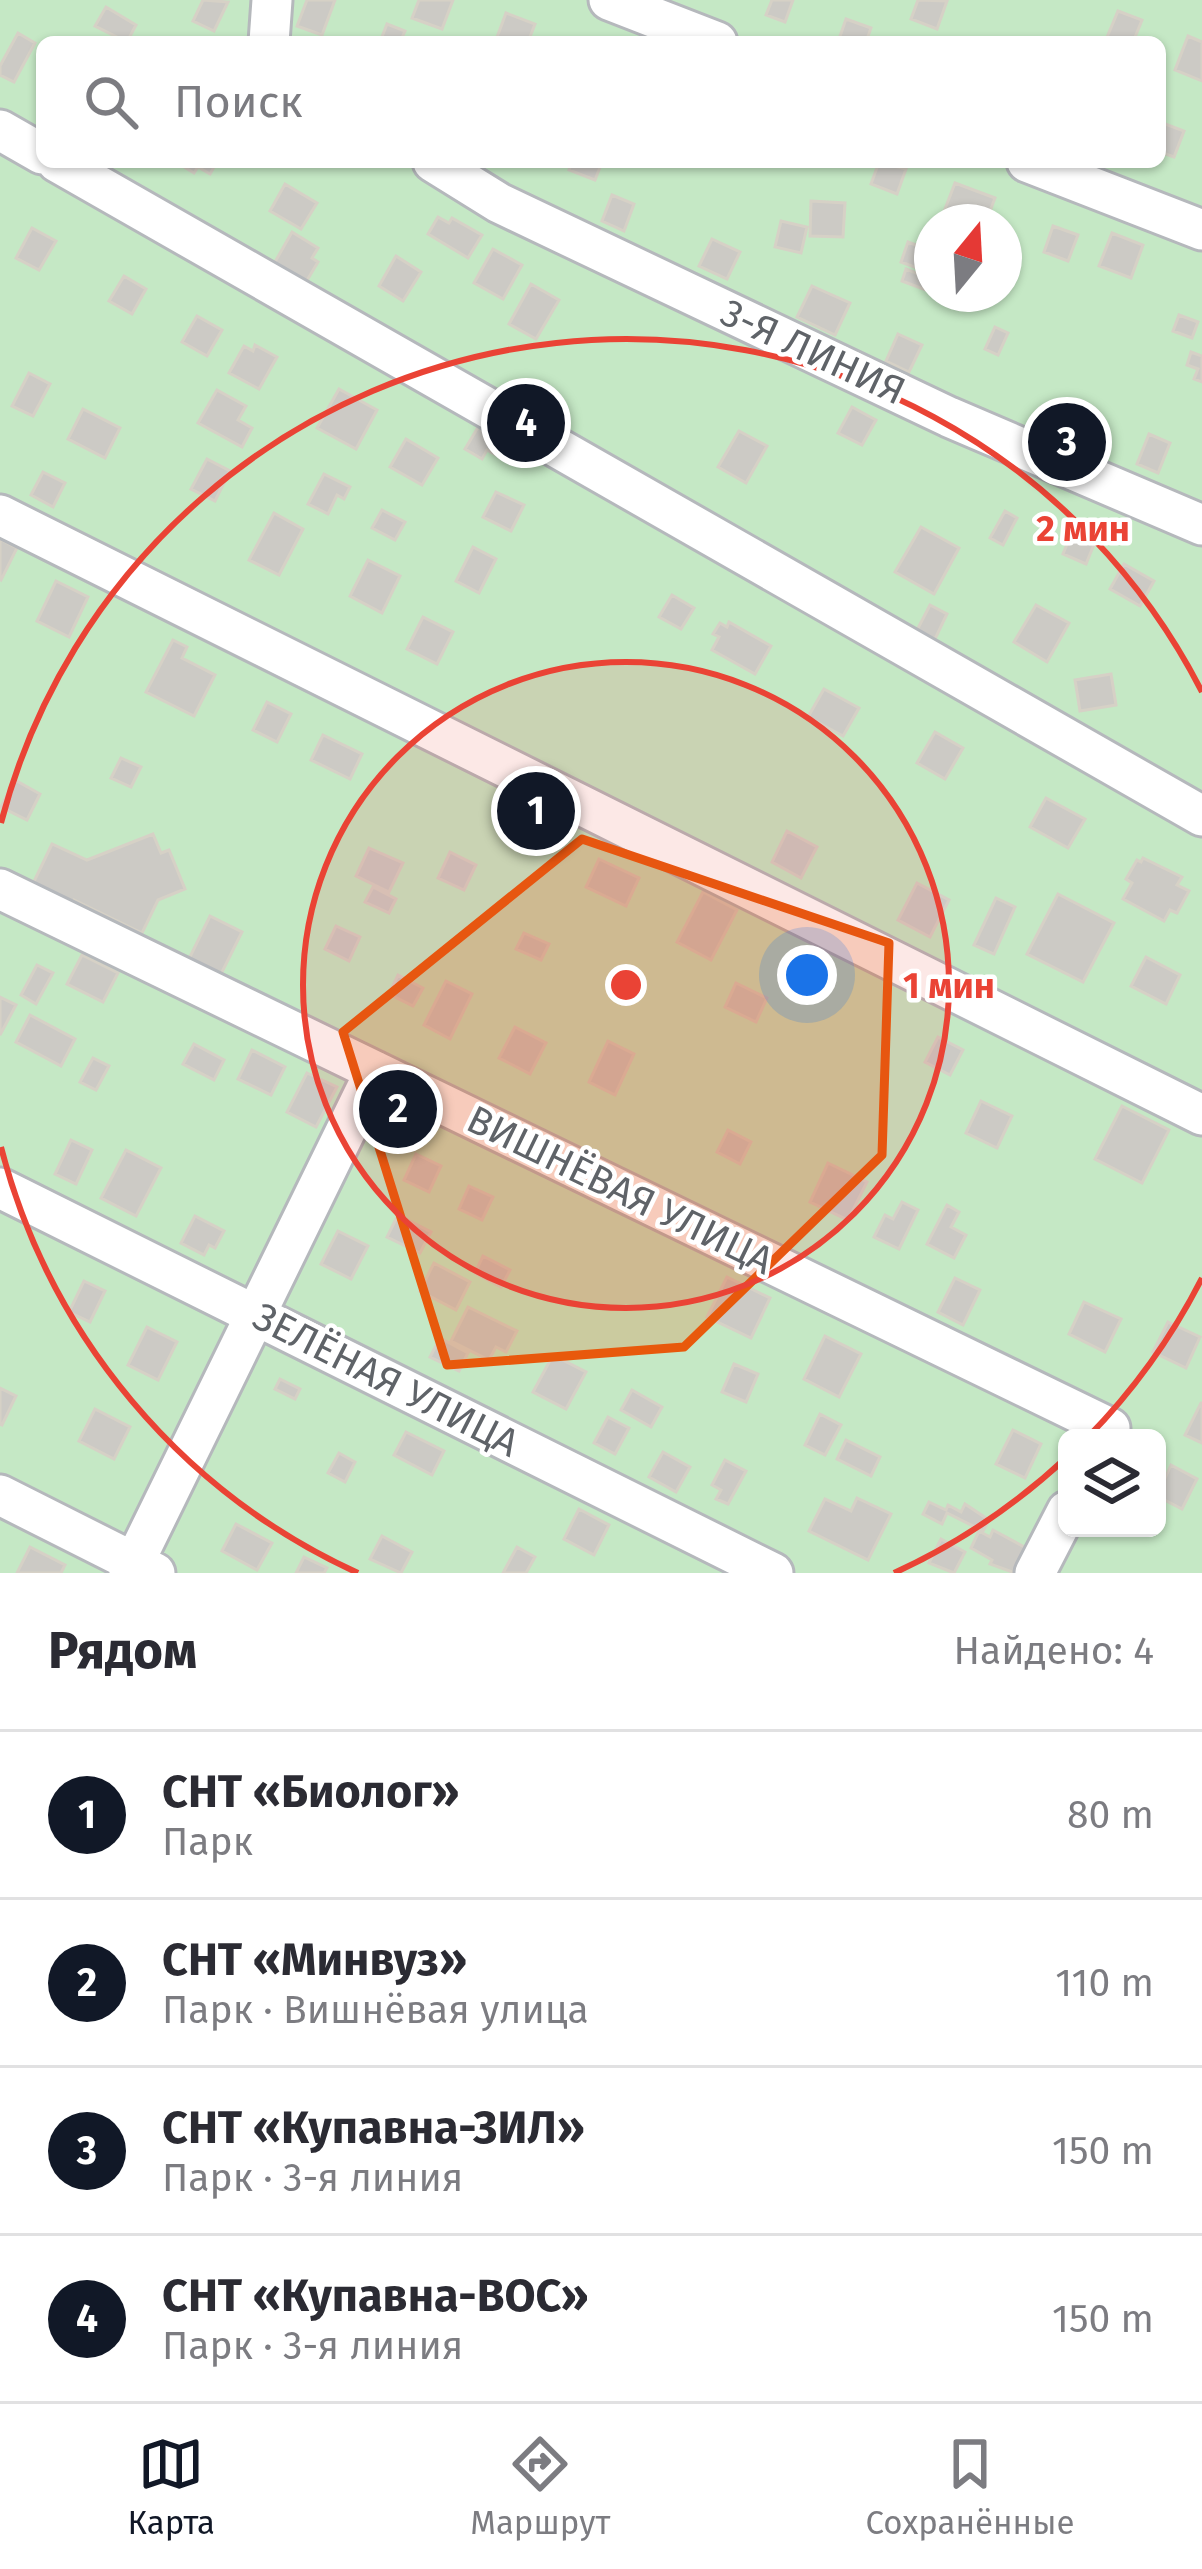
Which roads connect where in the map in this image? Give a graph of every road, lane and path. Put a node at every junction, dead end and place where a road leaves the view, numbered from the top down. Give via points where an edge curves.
1 (272, 0) edge
2 (609, 0) edge
3 (269, 36) edge
4 (702, 36) edge
5 (0, 130) edge
6 (36, 151) edge
7 (68, 168) edge
8 (444, 168) edge
9 (1042, 168) edge
10 (1202, 230) edge
11 (0, 514) edge
12 (1202, 525) edge
13 (1202, 816) edge
14 (0, 889) edge
15 (375, 1071) junction
16 (1202, 1115) edge
17 (0, 1188) edge
18 (256, 1315) junction
19 (1099, 1429) edge
20 (0, 1495) edge
21 (1058, 1529) edge
22 (139, 1570) edge
23 (773, 1573) edge
24 (1036, 1573) edge

1 - 3 street
2 - 4 street
5 - 6 street
7 - 13 street
8 - 12 street, 3-Я ЛИНИЯ via 499,203 949,417
9 - 10 street
11 - 16 street
14 - 15 street, ВИШНЁВАЯ УЛИЦА
15 - 18 street
15 - 19 street, ВИШНЁВАЯ УЛИЦА
17 - 18 street, ЗЕЛЁНАЯ УЛИЦА
18 - 22 street
18 - 23 street, ЗЕЛЁНАЯ УЛИЦА
20 - 22 street
21 - 24 street

